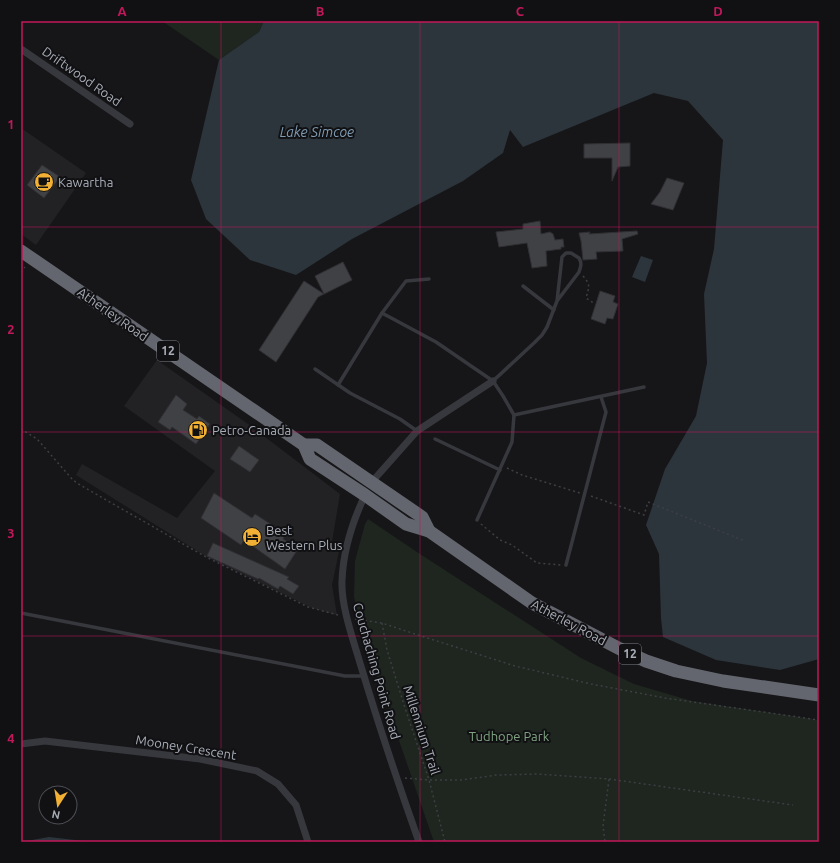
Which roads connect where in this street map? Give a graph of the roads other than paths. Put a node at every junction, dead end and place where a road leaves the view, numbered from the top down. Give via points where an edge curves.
1 (21, 49) edge
2 (130, 124) dead end
3 (21, 250) edge
4 (429, 279) dead end
5 (523, 286) dead end
6 (557, 301) junction
7 (554, 310) junction
8 (382, 313) junction
9 (315, 369) dead end
10 (493, 381) junction
11 (338, 385) junction
12 (644, 387) dead end
13 (601, 397) junction
14 (514, 415) junction
15 (417, 431) junction
16 (435, 439) dead end
17 (304, 445) junction
18 (500, 470) junction
19 (372, 482) junction
20 (365, 495) junction
21 (477, 520) road end
22 (429, 531) junction
23 (566, 565) road end
24 (21, 614) edge
25 (364, 676) junction
26 (819, 695) edge
27 (21, 744) edge
28 (308, 842) edge
29 (419, 842) edge

1 - 2 street, Driftwood Road
3 - 17 highway, Atherley Road / 12
4 - 8 lane via 406,281
5 - 7 lane
6 - 6 lane via 562,257 570,253 579,258 579,272
6 - 7 lane
7 - 10 lane via 542,335
8 - 10 lane via 436,342
8 - 11 lane
9 - 11 lane
10 - 14 lane
10 - 15 street, Couchaching Point Road
11 - 15 lane
12 - 13 lane
13 - 14 lane
13 - 23 lane via 606,412
14 - 18 lane via 512,442
15 - 19 street, Couchaching Point Road
16 - 18 lane
17 - 19 highway, Atherley Road / 12 via 317,445
17 - 20 highway, Atherley Road / 12 via 310,459
18 - 21 lane
19 - 20 street, Couchaching Point Road
19 - 22 highway, Atherley Road / 12 via 422,517
20 - 22 highway, Atherley Road / 12 via 406,524
20 - 25 street, Couchaching Point Road via 349,537 342,581 347,618
22 - 26 highway, Atherley Road / 12 via 532,603 634,656 676,671
24 - 25 lane via 345,676
25 - 29 street, Couchaching Point Road
27 - 28 street, Mooney Crescent via 45,741 200,759 257,771 278,784 296,805

